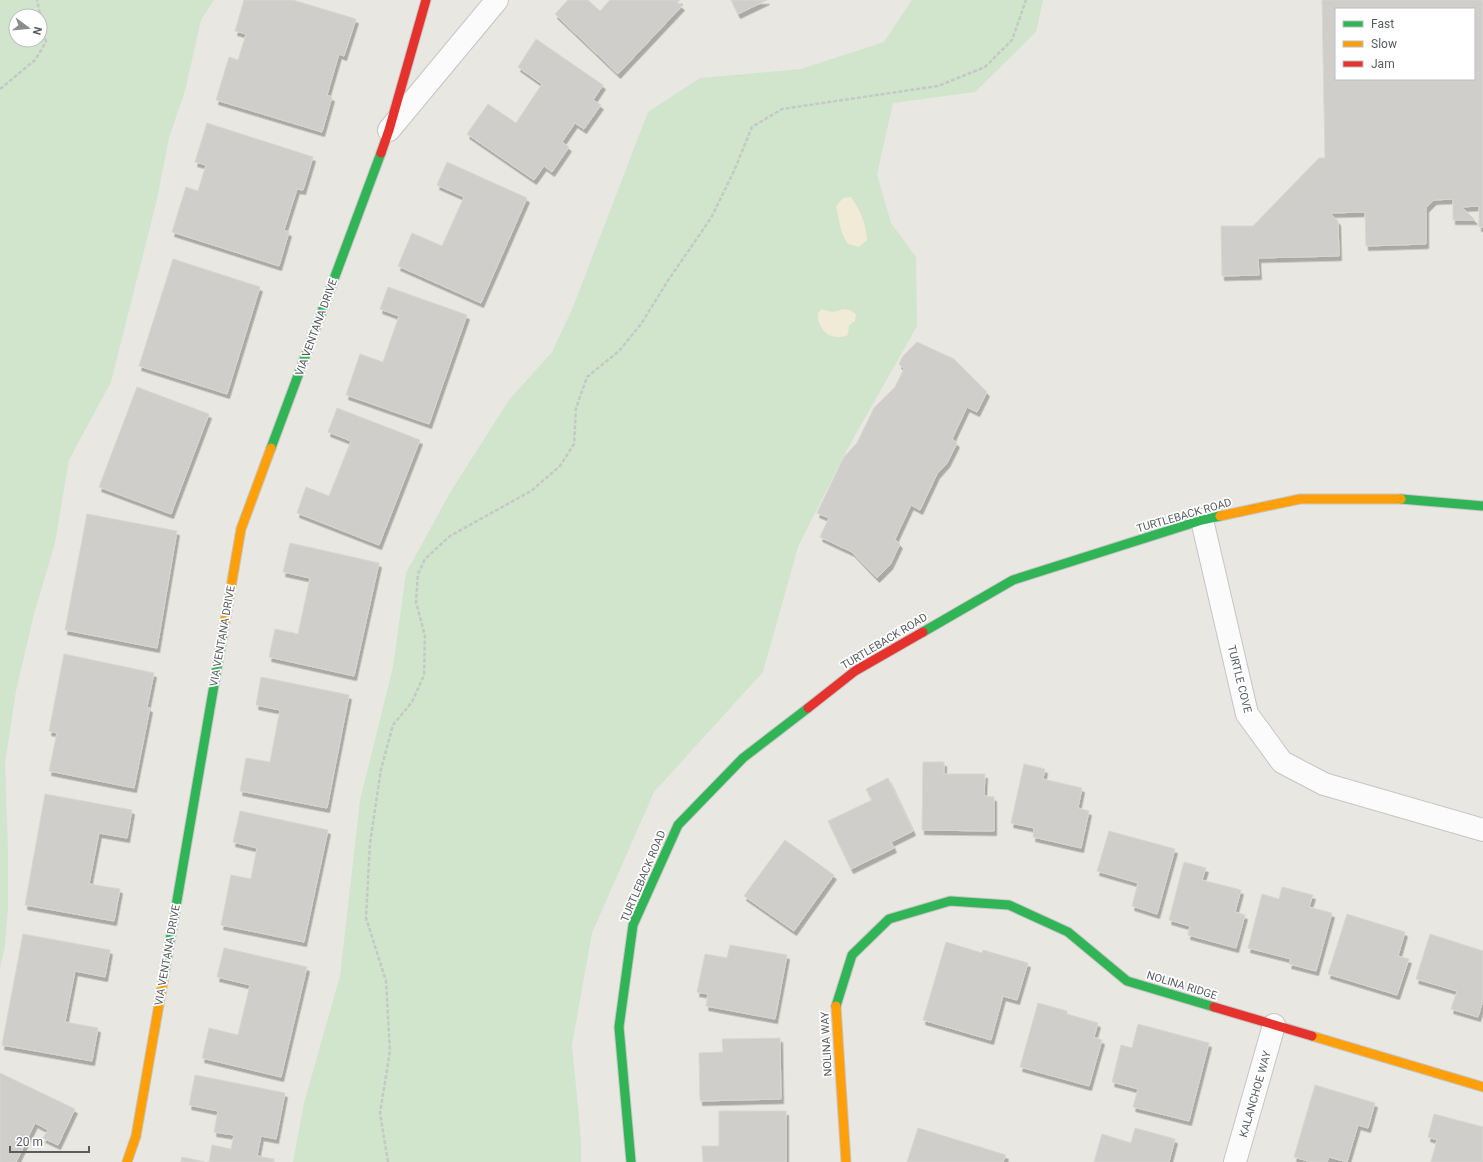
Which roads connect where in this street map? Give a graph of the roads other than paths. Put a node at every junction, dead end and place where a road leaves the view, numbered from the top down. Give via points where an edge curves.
1 (426, 0) edge
2 (497, 0) edge
3 (389, 130) junction
4 (1483, 506) edge
5 (1202, 520) junction
6 (1483, 830) edge
7 (889, 919) joint
8 (1274, 1026) junction
9 (1483, 1088) edge
10 (127, 1162) edge
11 (631, 1162) edge
12 (846, 1162) edge
13 (1235, 1162) edge

1 - 3 street, VIA VENTANA DRIVE
2 - 3 street, VIA VENTANA DRIVE
3 - 10 street, VIA VENTANA DRIVE via 241,529 138,1129
4 - 5 street, TURTLEBACK ROAD via 1403,499 1300,499
5 - 6 street, TURTLE COVE via 1248,714 1282,762 1324,784
5 - 11 street, TURTLEBACK ROAD via 1013,580 855,671 743,758 678,825 634,925 619,1027
7 - 8 street, NOLINA RIDGE via 950,901 1009,905 1068,932 1127,981
7 - 12 street, NOLINA WAY via 852,955 836,1007
8 - 9 street, NOLINA RIDGE
8 - 13 street, KALANCHOE WAY

